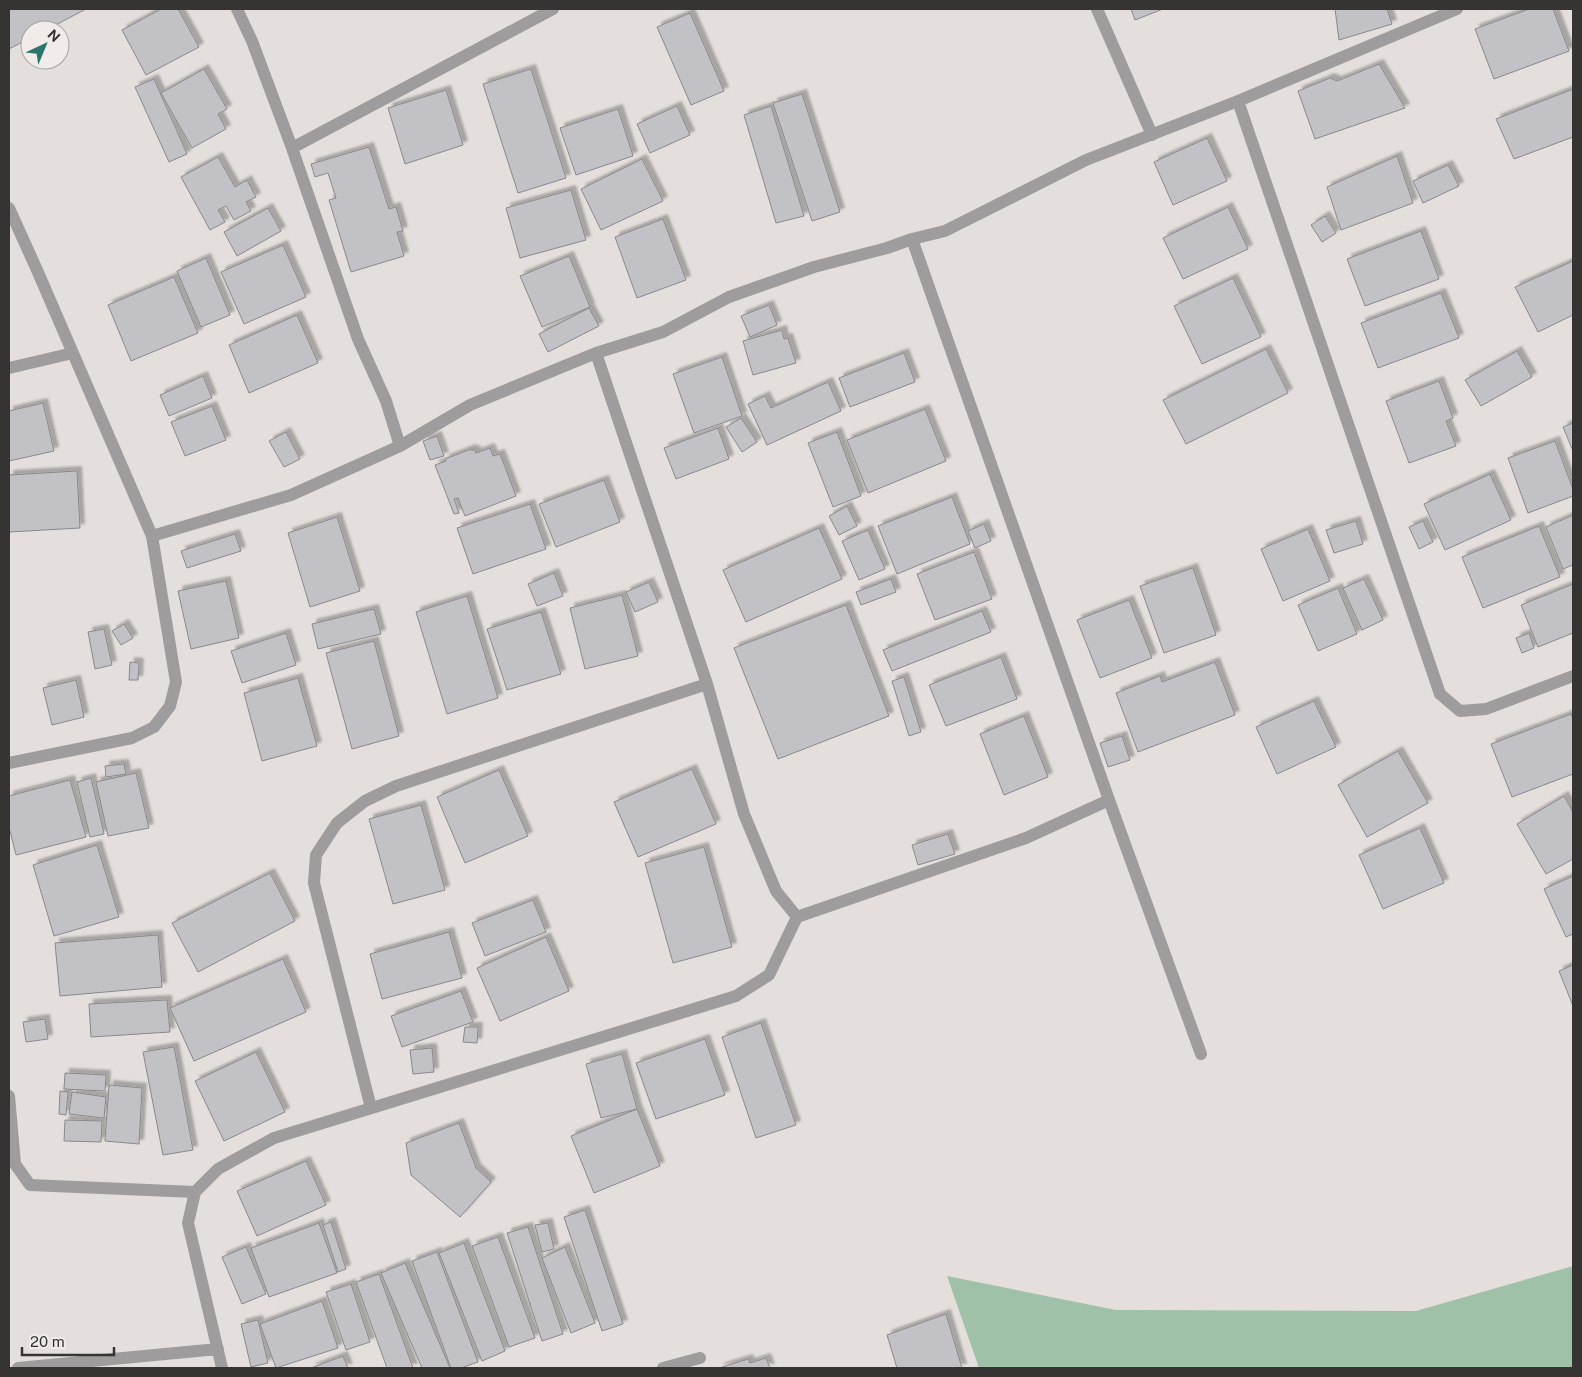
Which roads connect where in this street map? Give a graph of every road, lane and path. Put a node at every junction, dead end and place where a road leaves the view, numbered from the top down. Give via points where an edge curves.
1 (237, 9) edge
2 (553, 9) edge
3 (1097, 9) edge
4 (1457, 9) edge
5 (1238, 101) junction
6 (1152, 136) junction
7 (292, 148) junction
8 (9, 208) edge
9 (912, 239) junction
10 (73, 353) junction
11 (596, 353) junction
12 (9, 368) edge
13 (400, 446) junction
14 (152, 536) junction
15 (1573, 676) edge
16 (707, 684) junction
17 (9, 763) edge
18 (1108, 800) junction
19 (798, 917) junction
20 (1201, 1054) dead end
21 (9, 1096) edge
22 (371, 1108) junction
23 (195, 1192) junction
24 (218, 1349) junction
25 (700, 1358) dead end
26 (18, 1368) edge
27 (222, 1368) edge
28 (663, 1368) edge

1 - 7 street
2 - 7 street
3 - 6 street
4 - 5 street
5 - 6 street
5 - 15 street via 1440,694 1460,711 1486,709
6 - 9 street via 1086,160 945,231
7 - 13 street via 358,339 386,401
8 - 10 street
9 - 11 street via 814,267 737,294 663,332
9 - 18 street
10 - 12 street
10 - 14 street
11 - 13 street via 470,405
11 - 16 street
13 - 14 street via 291,495
14 - 17 street via 176,682 170,706 154,727 132,738
16 - 19 street via 744,814 776,890
16 - 22 street via 396,786 365,801 337,823 316,855 314,883
18 - 19 street via 1026,838
18 - 20 street
19 - 22 street via 769,975 736,996
21 - 23 street via 15,1164 30,1185
22 - 23 street via 274,1138 218,1169
23 - 24 street via 188,1224
24 - 26 street
24 - 27 street
25 - 28 street

